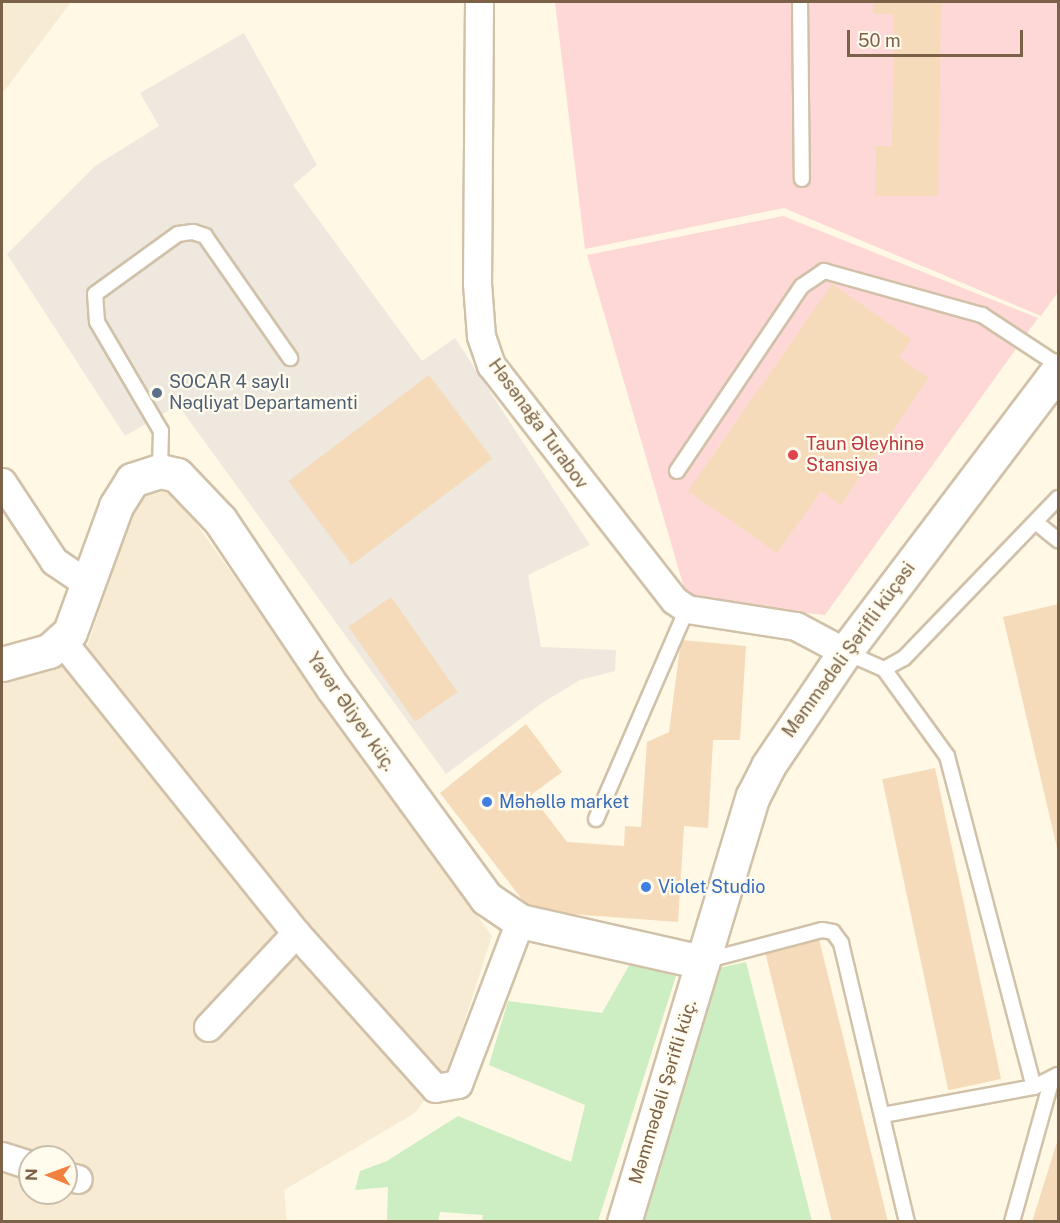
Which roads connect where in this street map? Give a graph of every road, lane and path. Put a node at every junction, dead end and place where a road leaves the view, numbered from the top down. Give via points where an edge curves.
1 (479, 2) edge
2 (800, 2) edge
3 (802, 178) dead end
4 (291, 358) dead end
5 (1059, 365) edge
6 (1059, 370) edge
7 (160, 471) junction
8 (677, 471) dead end
9 (2, 482) edge
10 (1059, 498) edge
11 (1038, 524) junction
12 (1059, 540) edge
13 (89, 585) junction
14 (687, 609) junction
15 (62, 641) junction
16 (844, 652) junction
17 (2, 664) edge
18 (884, 669) junction
19 (596, 819) dead end
20 (520, 921) junction
21 (296, 933) junction
22 (702, 962) junction
23 (208, 1027) dead end
24 (1055, 1077) edge
25 (1034, 1087) junction
26 (883, 1115) junction
27 (2, 1156) edge
28 (18, 1161) edge
29 (624, 1221) edge
30 (907, 1221) edge
31 (1012, 1221) edge

1 - 14 street, Həsənağa Turabov via 477,283 484,345 491,365 552,449 662,587
2 - 3 lane
4 - 7 lane via 206,236 193,232 178,234 95,294 97,322 161,431
5 - 8 lane via 982,315 824,271 802,286
6 - 16 street, Məmmədəli Şərifli küçəsi
7 - 13 street via 143,473 123,492
7 - 20 street, Yavər Əliyev küç. via 192,485 220,520 472,882
9 - 13 street via 54,561
10 - 11 lane
11 - 12 lane
11 - 18 lane via 920,644
13 - 15 street
14 - 16 street via 796,626
14 - 19 lane
15 - 17 street via 31,658
15 - 21 street
16 - 18 lane
16 - 22 street, Məmmədəli Şərifli küçəsi via 778,749 753,796
18 - 25 lane via 948,756
20 - 21 street via 458,1084 448,1089 424,1081
20 - 22 street, Yavər Əliyev küç.
21 - 23 street
22 - 26 lane via 822,930 833,932
22 - 29 street, Məmmədəli Şərifli küç.
24 - 25 lane
24 - 31 lane
25 - 26 lane
26 - 30 lane
27 - 28 street

